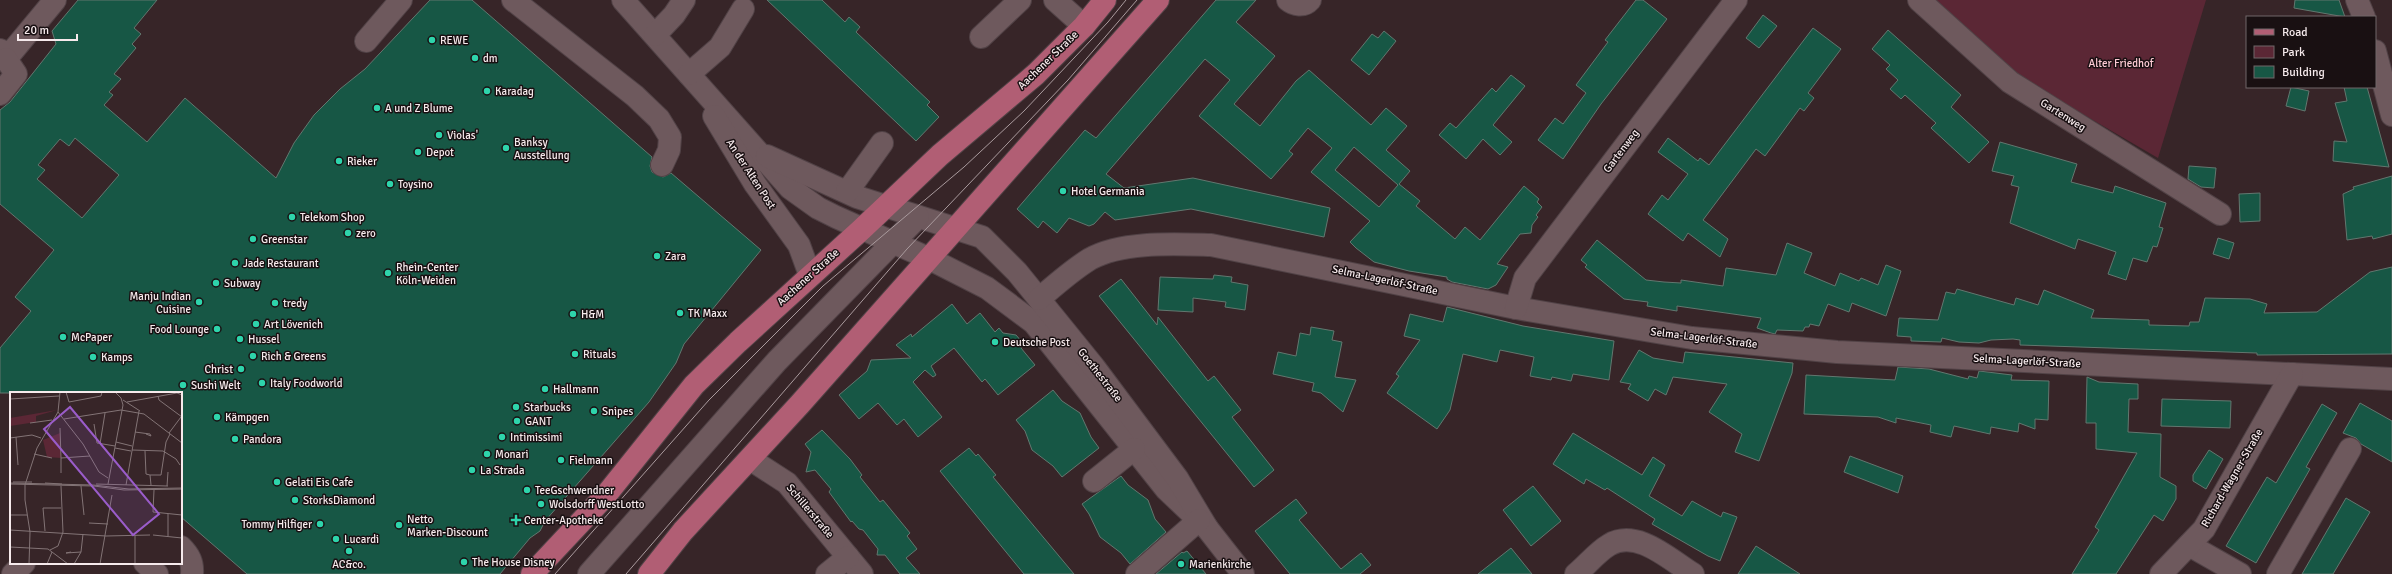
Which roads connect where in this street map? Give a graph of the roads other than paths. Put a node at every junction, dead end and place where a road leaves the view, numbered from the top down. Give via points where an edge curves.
1 (55, 0) edge
2 (401, 0) edge
3 (513, 0) edge
4 (623, 0) edge
5 (684, 0) edge
6 (1020, 0) edge
7 (1055, 0) edge
8 (1105, 0) edge
9 (1158, 0) edge
10 (1288, 0) edge
11 (1310, 0) edge
12 (1736, 0) edge
13 (1919, 0) edge
14 (2357, 0) edge
15 (743, 9) dead end
16 (2364, 16) edge
17 (1084, 26) junction
18 (654, 35) junction
19 (981, 37) dead end
20 (366, 41) dead end
21 (3, 55) edge
22 (2376, 56) edge
23 (689, 74) junction
24 (0, 94) edge
25 (2392, 115) edge
26 (882, 143) dead end
27 (760, 153) junction
28 (662, 165) dead end
29 (847, 192) junction
30 (886, 206) junction
31 (2220, 214) dead end
32 (918, 217) junction
33 (862, 229) junction
34 (954, 229) junction
35 (894, 243) junction
36 (928, 258) junction
37 (810, 275) junction
38 (1039, 299) junction
39 (1516, 308) junction
40 (2292, 374) junction
41 (2392, 379) edge
42 (1134, 449) junction
43 (2350, 449) dead end
44 (750, 459) junction
45 (1094, 481) dead end
46 (1203, 524) junction
47 (2189, 545) junction
48 (182, 548) edge
49 (848, 557) junction
50 (23, 564) edge
51 (145, 564) edge
52 (1581, 572) edge
53 (13, 574) edge
54 (157, 574) edge
55 (192, 574) edge
56 (532, 574) edge
57 (589, 574) edge
58 (649, 574) edge
59 (827, 574) edge
60 (862, 574) edge
61 (1137, 574) edge
62 (1243, 574) edge
63 (1693, 574) edge
64 (2161, 574) edge
65 (2240, 574) edge
66 (2278, 574) edge

1 - 21 street
2 - 20 street
3 - 28 street via 635,96 659,119 670,137 669,150
4 - 18 street, An der Alten Post
5 - 18 street via 674,15
6 - 19 street
7 - 17 street
8 - 17 main road, Aachener Straße
9 - 34 main road via 991,191
10 - 11 street via 1292,4 1301,5
12 - 39 street, Gartenweg via 1525,278
13 - 31 street, Gartenweg via 2010,82
14 - 16 street
15 - 23 street via 720,47
17 - 30 main road, Aachener Straße via 1036,74 940,155
18 - 23 street, An der Alten Post
21 - 24 street via 16,74
22 - 25 street
23 - 27 street, An der Alten Post
23 - 37 street, An der Alten Post via 755,184 800,245
26 - 29 street
27 - 29 street, An der Alten Post
27 - 33 street, An der Alten Post via 790,188 803,198
29 - 30 street, An der Alten Post
30 - 32 street, An der Alten Post
30 - 33 main road, Aachener Straße
32 - 34 street, Goethestraße
32 - 35 street
33 - 35 street, An der Alten Post
33 - 37 main road, Aachener Straße
34 - 36 main road
34 - 38 street, Goethestraße via 982,236
35 - 36 street, Goethestraße
35 - 57 street via 777,361
36 - 42 street, Goethestraße via 987,288 1034,323
36 - 44 main road
37 - 56 main road, Aachener Straße via 694,385 606,494
38 - 39 street, Selma-Lagerlöf-Straße via 1091,258 1124,248 1211,244
38 - 46 street, Goethestraße via 1177,478
39 - 40 street, Selma-Lagerlöf-Straße via 1692,338 1793,348
40 - 41 street, Selma-Lagerlöf-Straße
40 - 47 street, Richard-Wagner-Straße via 2204,529
42 - 45 street
42 - 46 street, Goethestraße via 1166,489
43 - 66 street
44 - 49 street, Schillerstraße via 788,482
44 - 58 main road via 683,531
46 - 61 street
46 - 62 street, Goethestraße
47 - 64 street, Richard-Wagner-Straße
47 - 65 street
48 - 55 street via 193,565
49 - 59 street
49 - 60 street, Schillerstraße
50 - 53 street
51 - 54 street
52 - 63 street via 1609,545 1624,540 1642,542

